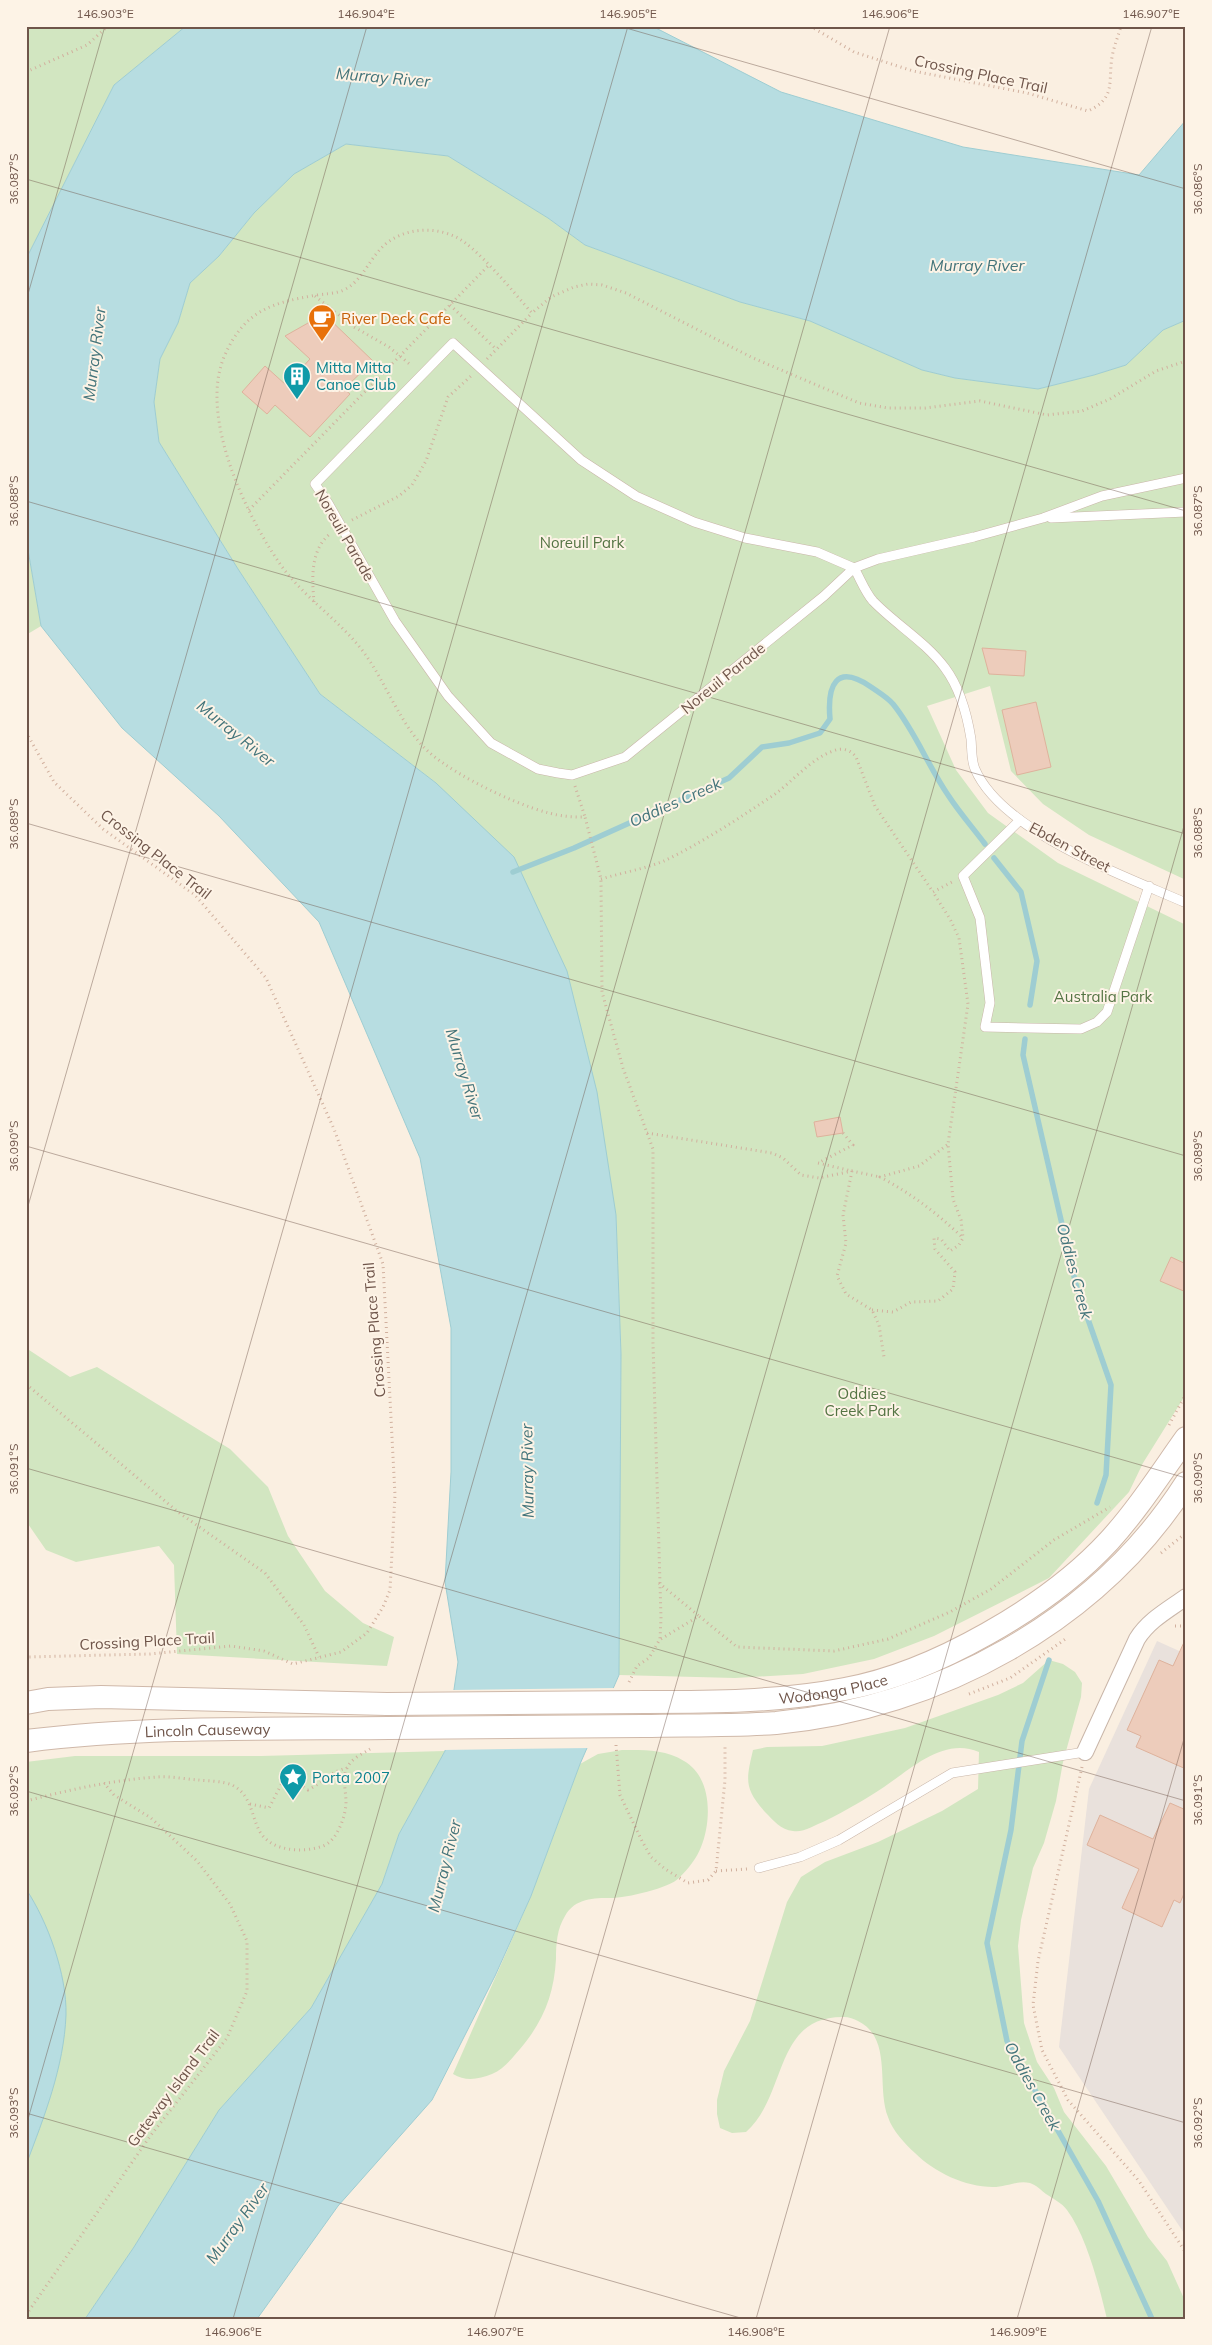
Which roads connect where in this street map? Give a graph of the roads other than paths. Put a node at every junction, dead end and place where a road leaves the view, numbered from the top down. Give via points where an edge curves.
1 (1186, 478) edge
2 (1186, 512) edge
3 (1044, 518) junction
4 (854, 568) junction
5 (1020, 820) junction
6 (1149, 886) junction
7 (1186, 903) edge
8 (1177, 1432) edge
9 (1183, 1493) edge
10 (1186, 1597) edge
11 (26, 1703) edge
12 (387, 1704) joint
13 (389, 1728) joint
14 (26, 1741) edge
15 (1085, 1752) joint
16 (759, 1868) road end

1 - 3 lane, Noreuil Parade via 1102,496
2 - 3 lane, Noreuil Parade
3 - 4 lane, Noreuil Parade via 878,558
4 - 4 lane, Noreuil Parade via 818,552 745,538 694,522 636,496 581,460 453,343 315,484 395,621 448,696 491,743 511,756 538,769 572,775 625,757
4 - 5 lane, Ebden Street via 872,599 945,667 957,688 968,721 975,768 990,792
5 - 6 lane, Ebden Street via 1061,846
5 - 6 lane via 963,876 980,918 990,1003 984,1027 1081,1029 1097,1022 1107,1012
6 - 7 lane, Ebden Street
8 - 12 main road, Wodonga Place, bridge via 1142,1501 1108,1542 1071,1577 981,1637 880,1681 751,1702
9 - 13 main road, Wodonga Place, bridge via 1122,1563 1032,1636 941,1683 889,1700 776,1723
10 - 15 street via 1144,1628
11 - 12 main road, Lincoln Causeway via 101,1697
13 - 14 main road, Lincoln Causeway via 132,1732
15 - 16 lane via 952,1773 839,1840 800,1857

